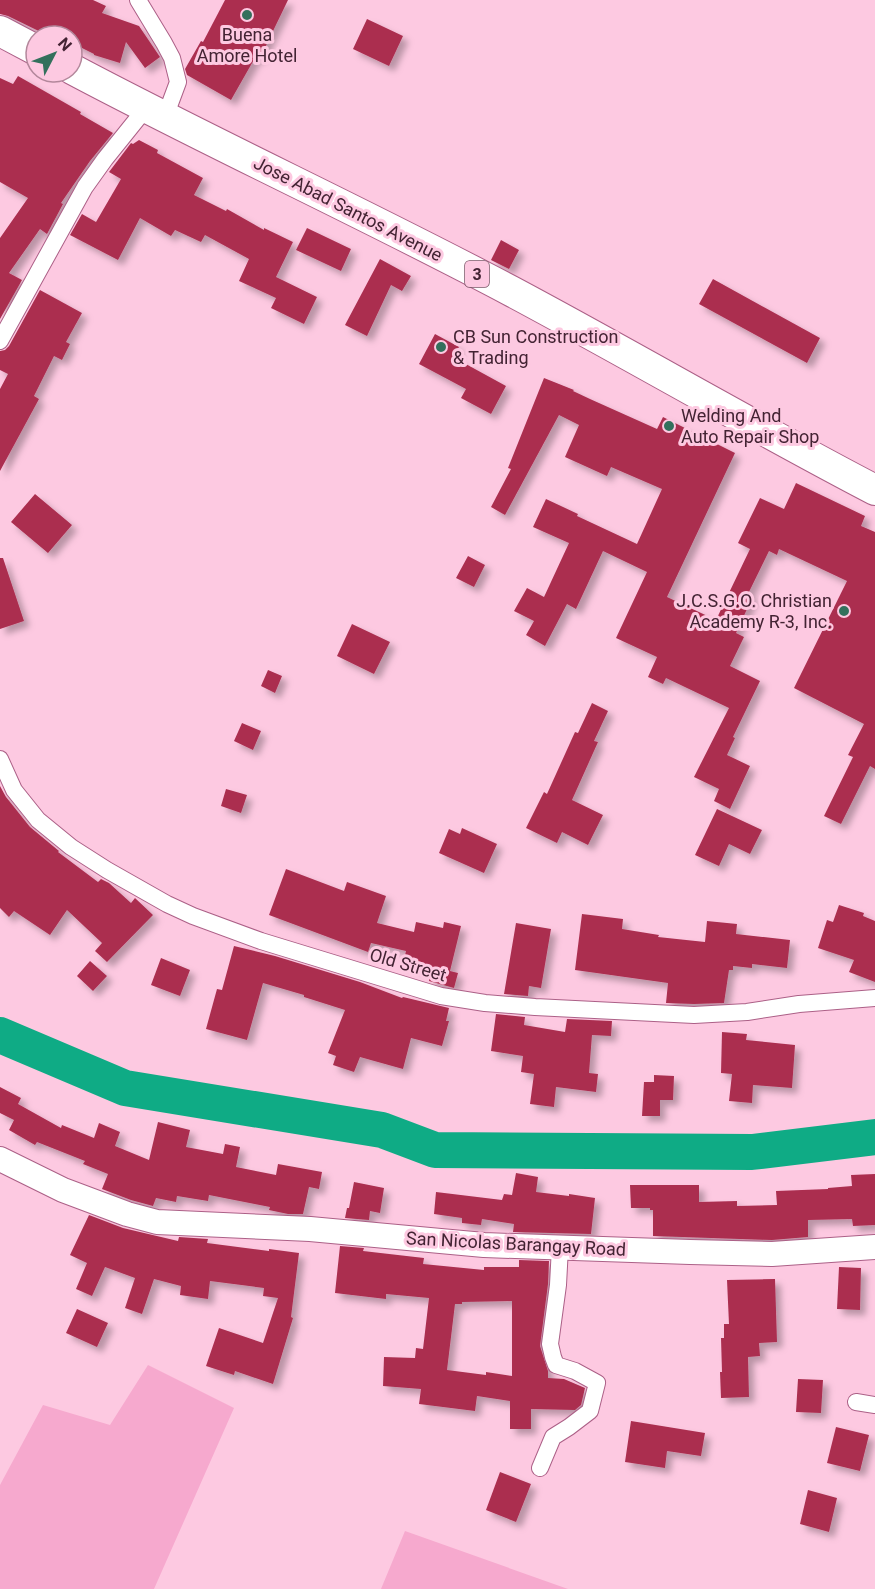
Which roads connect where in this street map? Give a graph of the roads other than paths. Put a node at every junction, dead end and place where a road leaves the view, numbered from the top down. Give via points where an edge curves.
1 (138, 0) edge
2 (0, 31) edge
3 (24, 44) edge
4 (84, 75) edge
5 (155, 113) junction
6 (0, 341) edge
7 (875, 490) edge
8 (0, 759) edge
9 (875, 998) edge
10 (0, 1160) edge
11 (560, 1247) junction
12 (875, 1247) edge
13 (856, 1402) dead end
14 (875, 1405) edge
15 (540, 1468) dead end

1 - 5 street via 172,58 178,82
2 - 3 highway
4 - 5 highway, Jose Abad Santos Avenue / 3
5 - 6 street via 105,159 85,187
5 - 7 highway, Jose Abad Santos Avenue / 3 via 511,292
8 - 9 street, Old Street via 14,790 38,820 98,865 167,903 261,941 441,996 535,1007 694,1015
10 - 11 street, San Nicolas Barangay Road via 63,1190 157,1222
11 - 12 street, San Nicolas Barangay Road via 772,1254
11 - 15 street via 550,1344 553,1357 556,1365 597,1383 590,1411 553,1437
13 - 14 street

